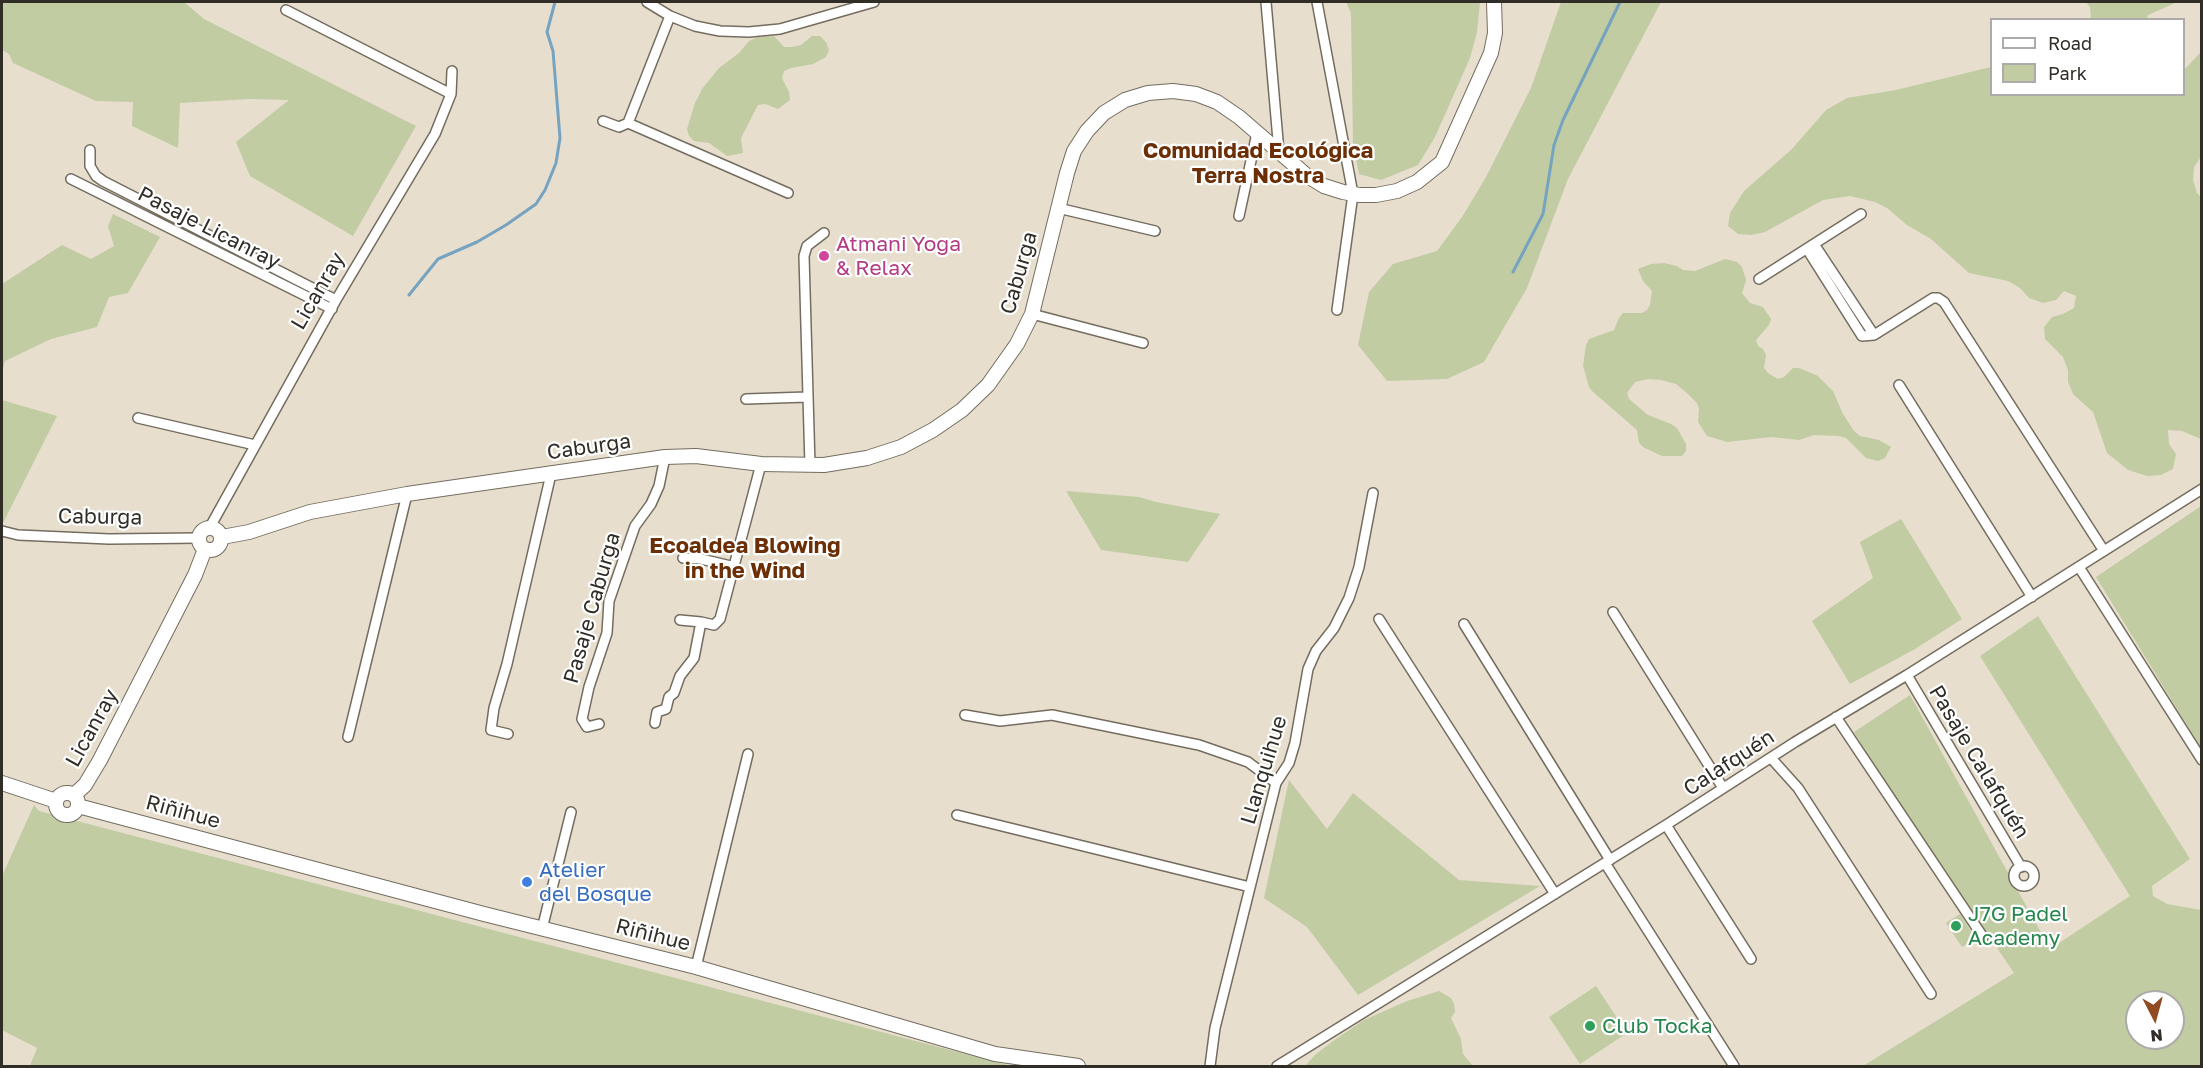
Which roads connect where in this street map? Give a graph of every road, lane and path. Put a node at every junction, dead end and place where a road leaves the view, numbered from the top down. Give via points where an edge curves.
1 (647, 2) edge
2 (874, 2) edge
3 (1266, 2) edge
4 (1317, 2) edge
5 (1494, 2) edge
6 (286, 10) dead end
7 (670, 16) junction
8 (452, 71) dead end
9 (451, 94) junction
10 (603, 121) dead end
11 (628, 123) junction
12 (1257, 133) junction
13 (90, 150) dead end
14 (1279, 152) junction
15 (71, 179) dead end
16 (788, 193) dead end
17 (1353, 194) junction
18 (1058, 208) junction
19 (1861, 214) dead end
20 (1239, 216) dead end
21 (1155, 231) dead end
22 (824, 233) dead end
23 (1810, 247) junction
24 (1759, 279) dead end
25 (334, 304) junction
26 (1337, 310) dead end
27 (1032, 314) junction
28 (1143, 343) dead end
29 (1899, 386) dead end
30 (807, 397) junction
31 (746, 399) dead end
32 (138, 418) dead end
33 (255, 445) junction
34 (665, 457) junction
35 (761, 464) junction
36 (810, 466) junction
37 (551, 474) junction
38 (2202, 489) edge
39 (1373, 493) dead end
40 (407, 494) junction
41 (210, 527) junction
42 (2, 531) edge
43 (222, 537) junction
44 (202, 543) junction
45 (2104, 551) junction
46 (683, 558) dead end
47 (735, 567) junction
48 (2079, 567) junction
49 (2032, 597) junction
50 (1613, 612) dead end
51 (1379, 619) dead end
52 (680, 620) dead end
53 (701, 622) junction
54 (1464, 624) dead end
55 (1907, 675) junction
56 (965, 715) dead end
57 (1836, 717) junction
58 (655, 723) dead end
59 (599, 724) dead end
60 (508, 734) dead end
61 (348, 737) dead end
62 (748, 754) dead end
63 (1771, 758) junction
64 (2202, 760) edge
65 (2, 783) edge
66 (1276, 783) junction
67 (1723, 788) junction
68 (76, 800) junction
69 (571, 812) dead end
70 (957, 814) dead end
71 (1666, 825) junction
72 (1608, 861) junction
73 (2021, 867) dead end
74 (1250, 887) junction
75 (1555, 894) junction
76 (542, 929) junction
77 (1983, 937) dead end
78 (1750, 958) dead end
79 (696, 967) junction
80 (1931, 994) dead end
81 (1078, 1066) edge
82 (1210, 1066) edge
83 (1277, 1066) edge
84 (1734, 1066) edge

1 - 7 street
2 - 7 street via 780,29 749,32 707,29
3 - 14 street
4 - 17 street
5 - 17 street, Caburga via 1491,53 1442,162 1407,187 1376,195
6 - 9 street
7 - 11 street
8 - 9 street, Licanray
9 - 25 street, Licanray via 435,134
10 - 11 street via 619,127
11 - 16 street
12 - 14 street, Caburga
12 - 18 street, Caburga via 1217,102 1196,94 1160,91 1136,96 1104,113 1080,141
12 - 20 street
13 - 25 street via 90,166 103,182
14 - 17 street, Caburga via 1315,181
15 - 25 street, Pasaje Licanray
17 - 26 street
18 - 21 street
18 - 27 street, Caburga
19 - 23 street
22 - 30 street via 807,246 804,256
23 - 24 street
23 - 45 street via 1874,335 1930,299 1942,299
25 - 33 street, Licanray
27 - 28 street
27 - 36 street, Caburga via 999,372 948,420 884,453 853,462
29 - 49 street
30 - 31 street
30 - 36 street
32 - 33 street
33 - 41 street, Licanray
34 - 35 street, Caburga via 696,456
34 - 37 street, Caburga
34 - 59 street, Pasaje Caburga via 659,486 635,526 609,601 607,633 588,687 582,719 587,727
35 - 36 street, Caburga
35 - 47 street
37 - 40 street, Caburga
37 - 60 street via 494,708 491,730
38 - 45 street, Calafquén
39 - 66 street, Llanquihue via 1349,598 1308,669 1295,743
40 - 43 street, Caburga via 310,512
40 - 61 street
41 - 43 street
41 - 44 street via 201,532
42 - 44 street, Caburga via 18,535
43 - 44 street, Caburga via 212,550
44 - 68 street, Licanray via 195,575
45 - 48 street, Calafquén
46 - 47 street
47 - 53 street via 720,619 714,625
48 - 49 street, Calafquén
48 - 64 street
49 - 55 street, Calafquén
50 - 67 street
51 - 75 street
52 - 53 street
53 - 58 street via 694,658 680,676 666,709 657,712
54 - 72 street
55 - 57 street, Calafquén
55 - 73 street, Pasaje Calafquén
56 - 66 street via 1000,721 1052,715 1199,745 1248,762
57 - 63 street, Calafquén
57 - 77 street
62 - 79 street
63 - 67 street, Calafquén
63 - 80 street via 1798,788
65 - 68 street via 56,801 68,793
66 - 74 street, Llanquihue
67 - 71 street, Calafquén
68 - 76 street, Riñihue
69 - 76 street
70 - 74 street
71 - 72 street, Calafquén
71 - 78 street
72 - 75 street, Calafquén
72 - 84 street
74 - 82 street, Llanquihue via 1215,1028
75 - 83 street, Calafquén
76 - 79 street, Riñihue
79 - 81 street, Riñihue via 995,1054

